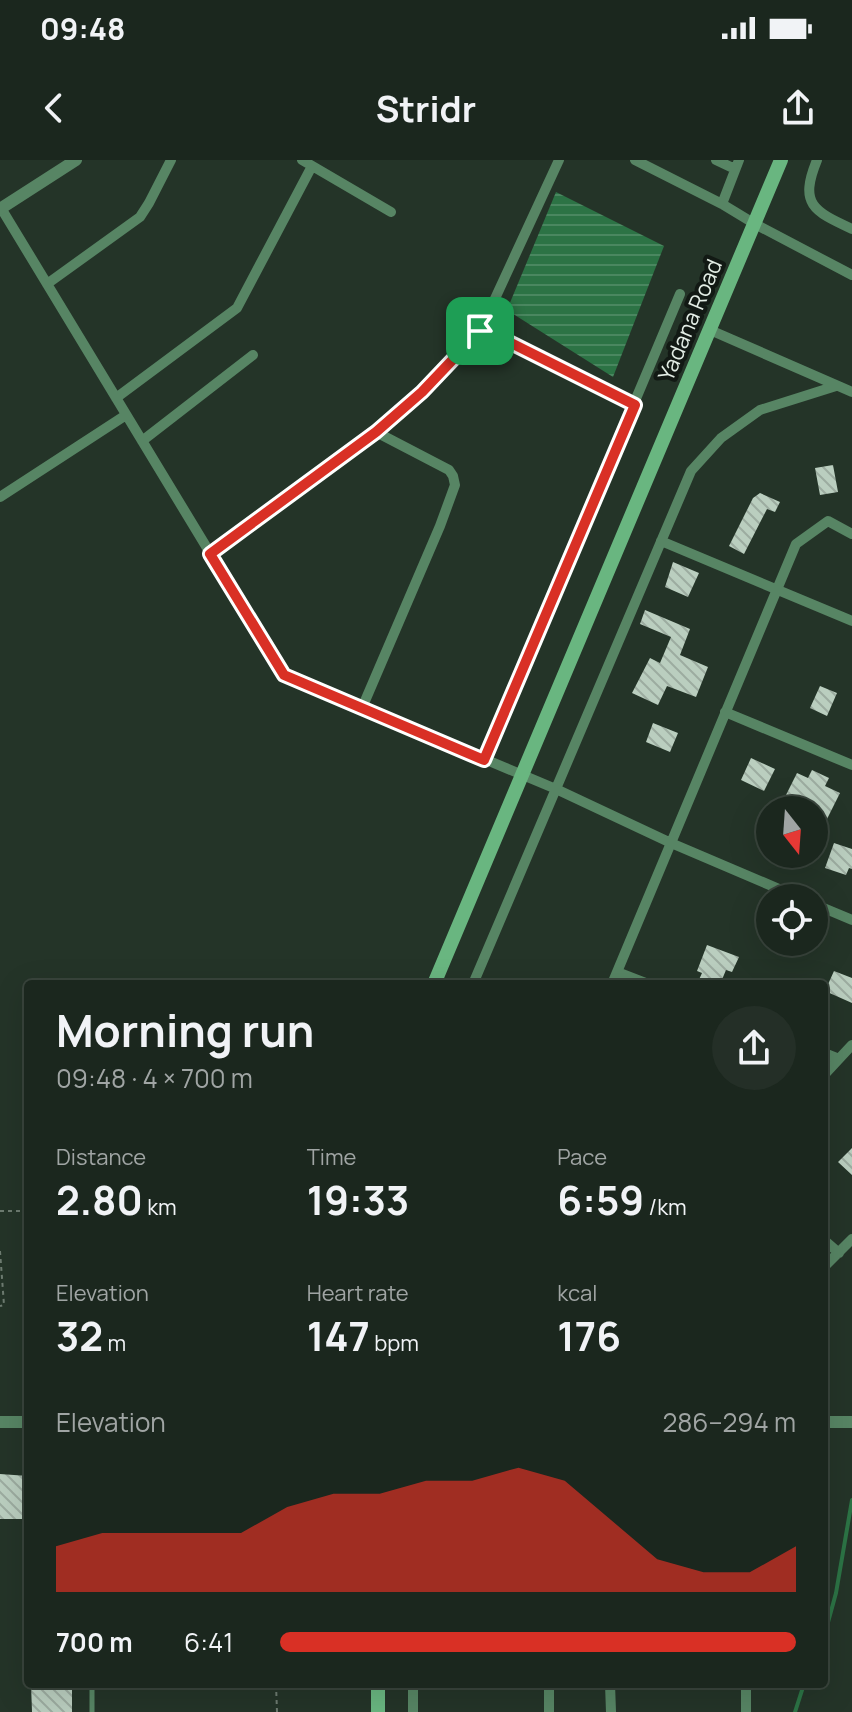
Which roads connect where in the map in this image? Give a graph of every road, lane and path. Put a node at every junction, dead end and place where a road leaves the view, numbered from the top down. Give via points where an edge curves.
1 (76, 160) edge
2 (171, 160) edge
3 (559, 160) edge
4 (635, 160) edge
5 (716, 160) edge
6 (781, 160) edge
7 (817, 160) edge
8 (307, 163) edge
9 (737, 165) edge
10 (722, 204) junction
11 (1, 209) edge
12 (391, 212) dead end
13 (755, 224) junction
14 (852, 229) edge
15 (852, 275) edge
16 (47, 284) junction
17 (680, 294) dead end
18 (710, 330) junction
19 (480, 331) junction
20 (253, 355) dead end
21 (836, 386) junction
22 (852, 392) edge
23 (116, 398) junction
24 (635, 405) junction
25 (126, 415) junction
26 (376, 432) junction
27 (142, 441) junction
28 (0, 497) edge
29 (852, 534) edge
30 (661, 541) junction
31 (210, 554) junction
32 (776, 590) junction
33 (852, 621) edge
34 (362, 708) junction
35 (725, 712) junction
36 (484, 760) junction
37 (852, 765) edge
38 (521, 775) junction
39 (556, 789) junction
40 (671, 843) junction
41 (767, 884) edge
42 (828, 910) edge
43 (852, 920) edge
44 (617, 972) junction
45 (436, 980) edge
46 (475, 980) edge
47 (614, 980) edge
48 (638, 980) edge
49 (852, 1045) edge
50 (828, 1055) edge
51 (839, 1059) junction
52 (828, 1071) edge
53 (0, 1211) edge
54 (24, 1211) edge
55 (852, 1239) edge
56 (828, 1243) edge
57 (0, 1251) edge
58 (839, 1253) junction
59 (828, 1263) edge
60 (0, 1306) edge
61 (0, 1422) edge
62 (24, 1422) edge
63 (828, 1422) edge
64 (852, 1422) edge
65 (92, 1688) edge
66 (276, 1688) edge
67 (378, 1688) edge
68 (413, 1688) edge
69 (549, 1688) edge
70 (610, 1688) edge
71 (746, 1688) edge
72 (92, 1712) edge
73 (277, 1712) edge
74 (378, 1712) edge
75 (413, 1712) edge
76 (549, 1712) edge
77 (611, 1712) edge
78 (746, 1712) edge

1 - 11 street
2 - 16 street via 140,217
3 - 19 street
4 - 10 street
5 - 9 street
6 - 13 main road, Yadana Road
7 - 14 street via 810,179 812,205
8 - 12 street
8 - 23 street via 237,308
9 - 10 street
10 - 13 street
11 - 16 street
13 - 15 street
13 - 18 main road, Yadana Road
16 - 23 street
17 - 24 street
18 - 21 street
18 - 38 main road, Yadana Road
19 - 24 street
19 - 26 street
20 - 27 street
21 - 22 street
21 - 30 street via 760,410 721,438 691,471
23 - 25 street
24 - 36 street
25 - 27 street
25 - 28 street
26 - 31 street
26 - 34 street via 449,470 455,485
27 - 31 street
29 - 32 street via 828,521 796,544
30 - 32 street
30 - 39 street
31 - 34 street via 284,675
32 - 33 street
32 - 35 street
34 - 36 street
35 - 37 street
35 - 40 street
36 - 38 street
38 - 39 street
38 - 45 main road, Yadana Road
39 - 40 street
39 - 46 street
40 - 41 street
40 - 44 street
42 - 43 street
44 - 47 street
44 - 48 street
49 - 51 street
50 - 51 street
51 - 52 street
53 - 54 path
55 - 58 street
56 - 58 street
57 - 60 path
58 - 59 street
61 - 62 street
63 - 64 street
65 - 72 lane
66 - 73 path
67 - 74 main road
68 - 75 street
69 - 76 street
70 - 77 street
71 - 78 street

